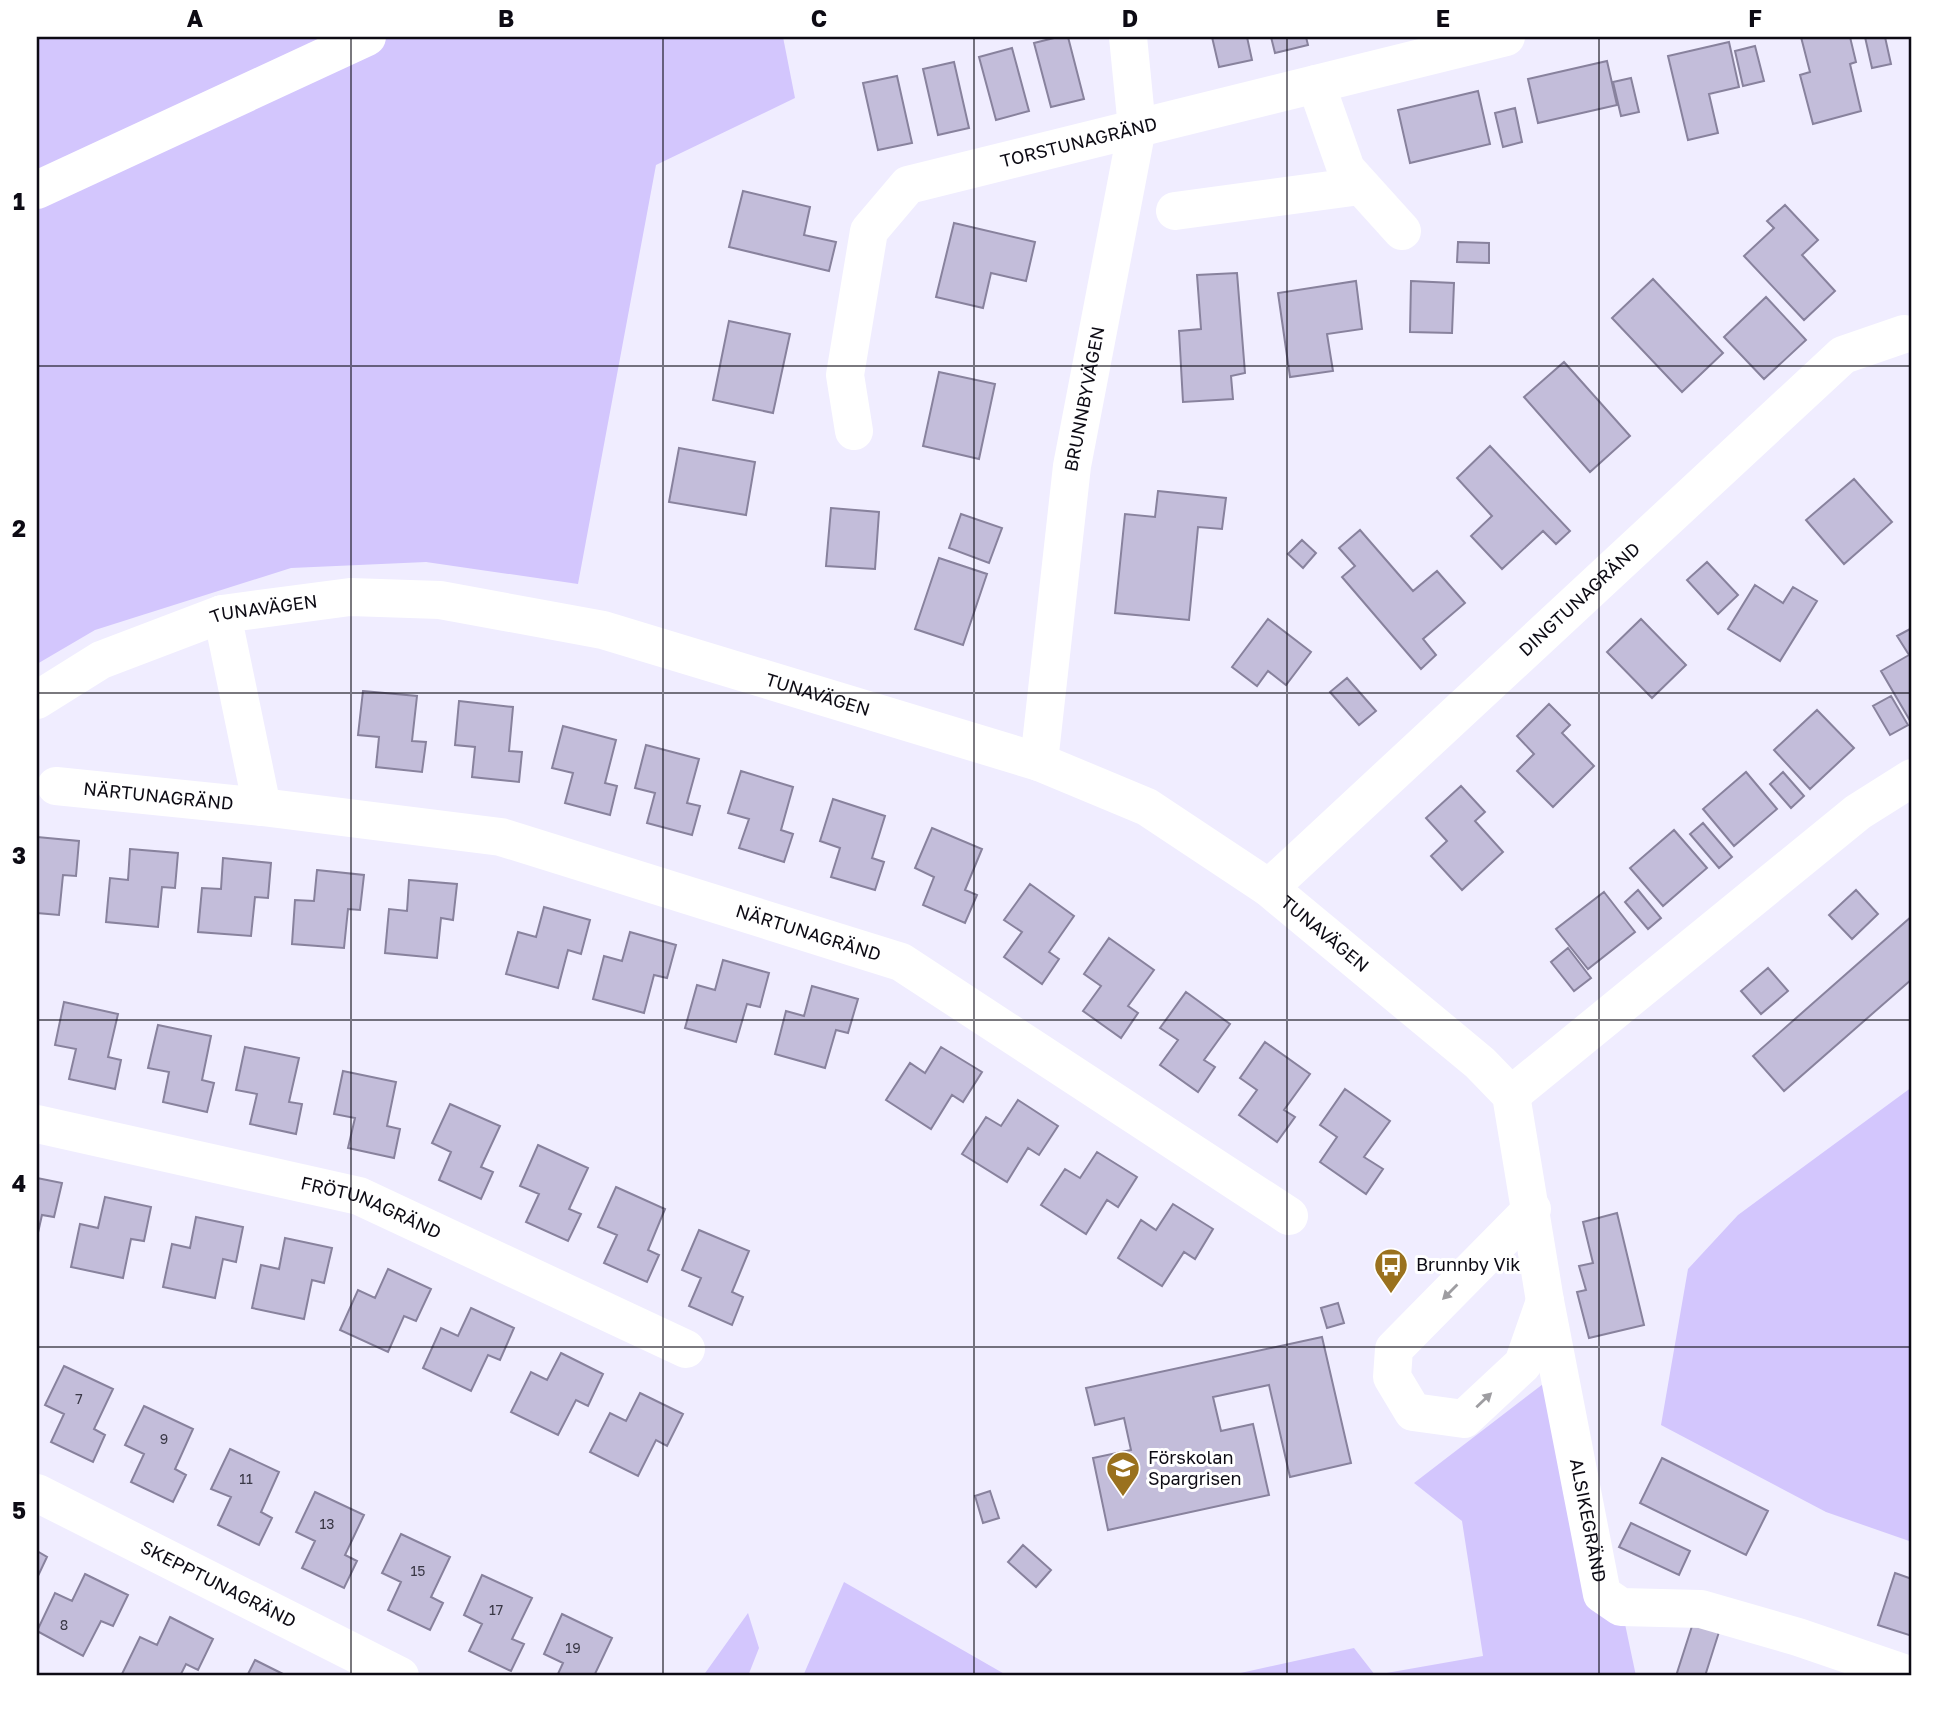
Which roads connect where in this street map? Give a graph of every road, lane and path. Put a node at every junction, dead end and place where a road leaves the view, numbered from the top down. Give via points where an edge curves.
1 (367, 37) edge
2 (1128, 37) edge
3 (1506, 37) edge
4 (1316, 84) junction
5 (1137, 128) junction
6 (1360, 186) junction
7 (37, 190) edge
8 (1175, 211) dead end
9 (1402, 231) dead end
10 (1904, 334) dead end
11 (854, 431) dead end
12 (222, 614) junction
13 (37, 700) edge
14 (1039, 762) junction
15 (1912, 778) edge
16 (57, 786) dead end
17 (262, 807) junction
18 (1269, 888) junction
19 (1511, 1095) junction
20 (37, 1124) edge
21 (1532, 1209) junction
22 (1289, 1216) dead end
23 (1545, 1301) junction
24 (686, 1349) dead end
25 (37, 1493) edge
26 (400, 1676) edge
27 (1912, 1676) edge

1 - 7 street
2 - 5 street, BRUNNBYVÄGEN
3 - 4 street, TORSTUNAGRÄND
4 - 5 street, TORSTUNAGRÄND
4 - 6 street via 1346,169
5 - 11 street, TORSTUNAGRÄND via 908,185 869,231 845,375
5 - 14 street, BRUNNBYVÄGEN via 1072,466
6 - 8 street
6 - 9 street
10 - 18 street, DINGTUNAGRÄND via 1843,355
12 - 13 street, TUNAVÄGEN via 101,660
12 - 14 street, TUNAVÄGEN via 350,597 440,600 584,626
12 - 17 street, NÄRTUNAGRÄND
14 - 18 street, TUNAVÄGEN via 1147,807
15 - 19 street via 1858,812
16 - 17 street, NÄRTUNAGRÄND
17 - 22 street, NÄRTUNAGRÄND via 501,837 901,962
18 - 19 street, TUNAVÄGEN via 1480,1063
19 - 21 street
20 - 24 street, FRÖTUNAGRÄND via 359,1196
21 - 23 street, ALSIKEGRÄND
21 -> 23 street via 1394,1349 1392,1377 1413,1412 1464,1419 1523,1364
23 - 27 street, ALSIKEGRÄND via 1602,1594 1621,1607 1701,1609
25 - 26 street, SKEPPTUNAGRÄND

